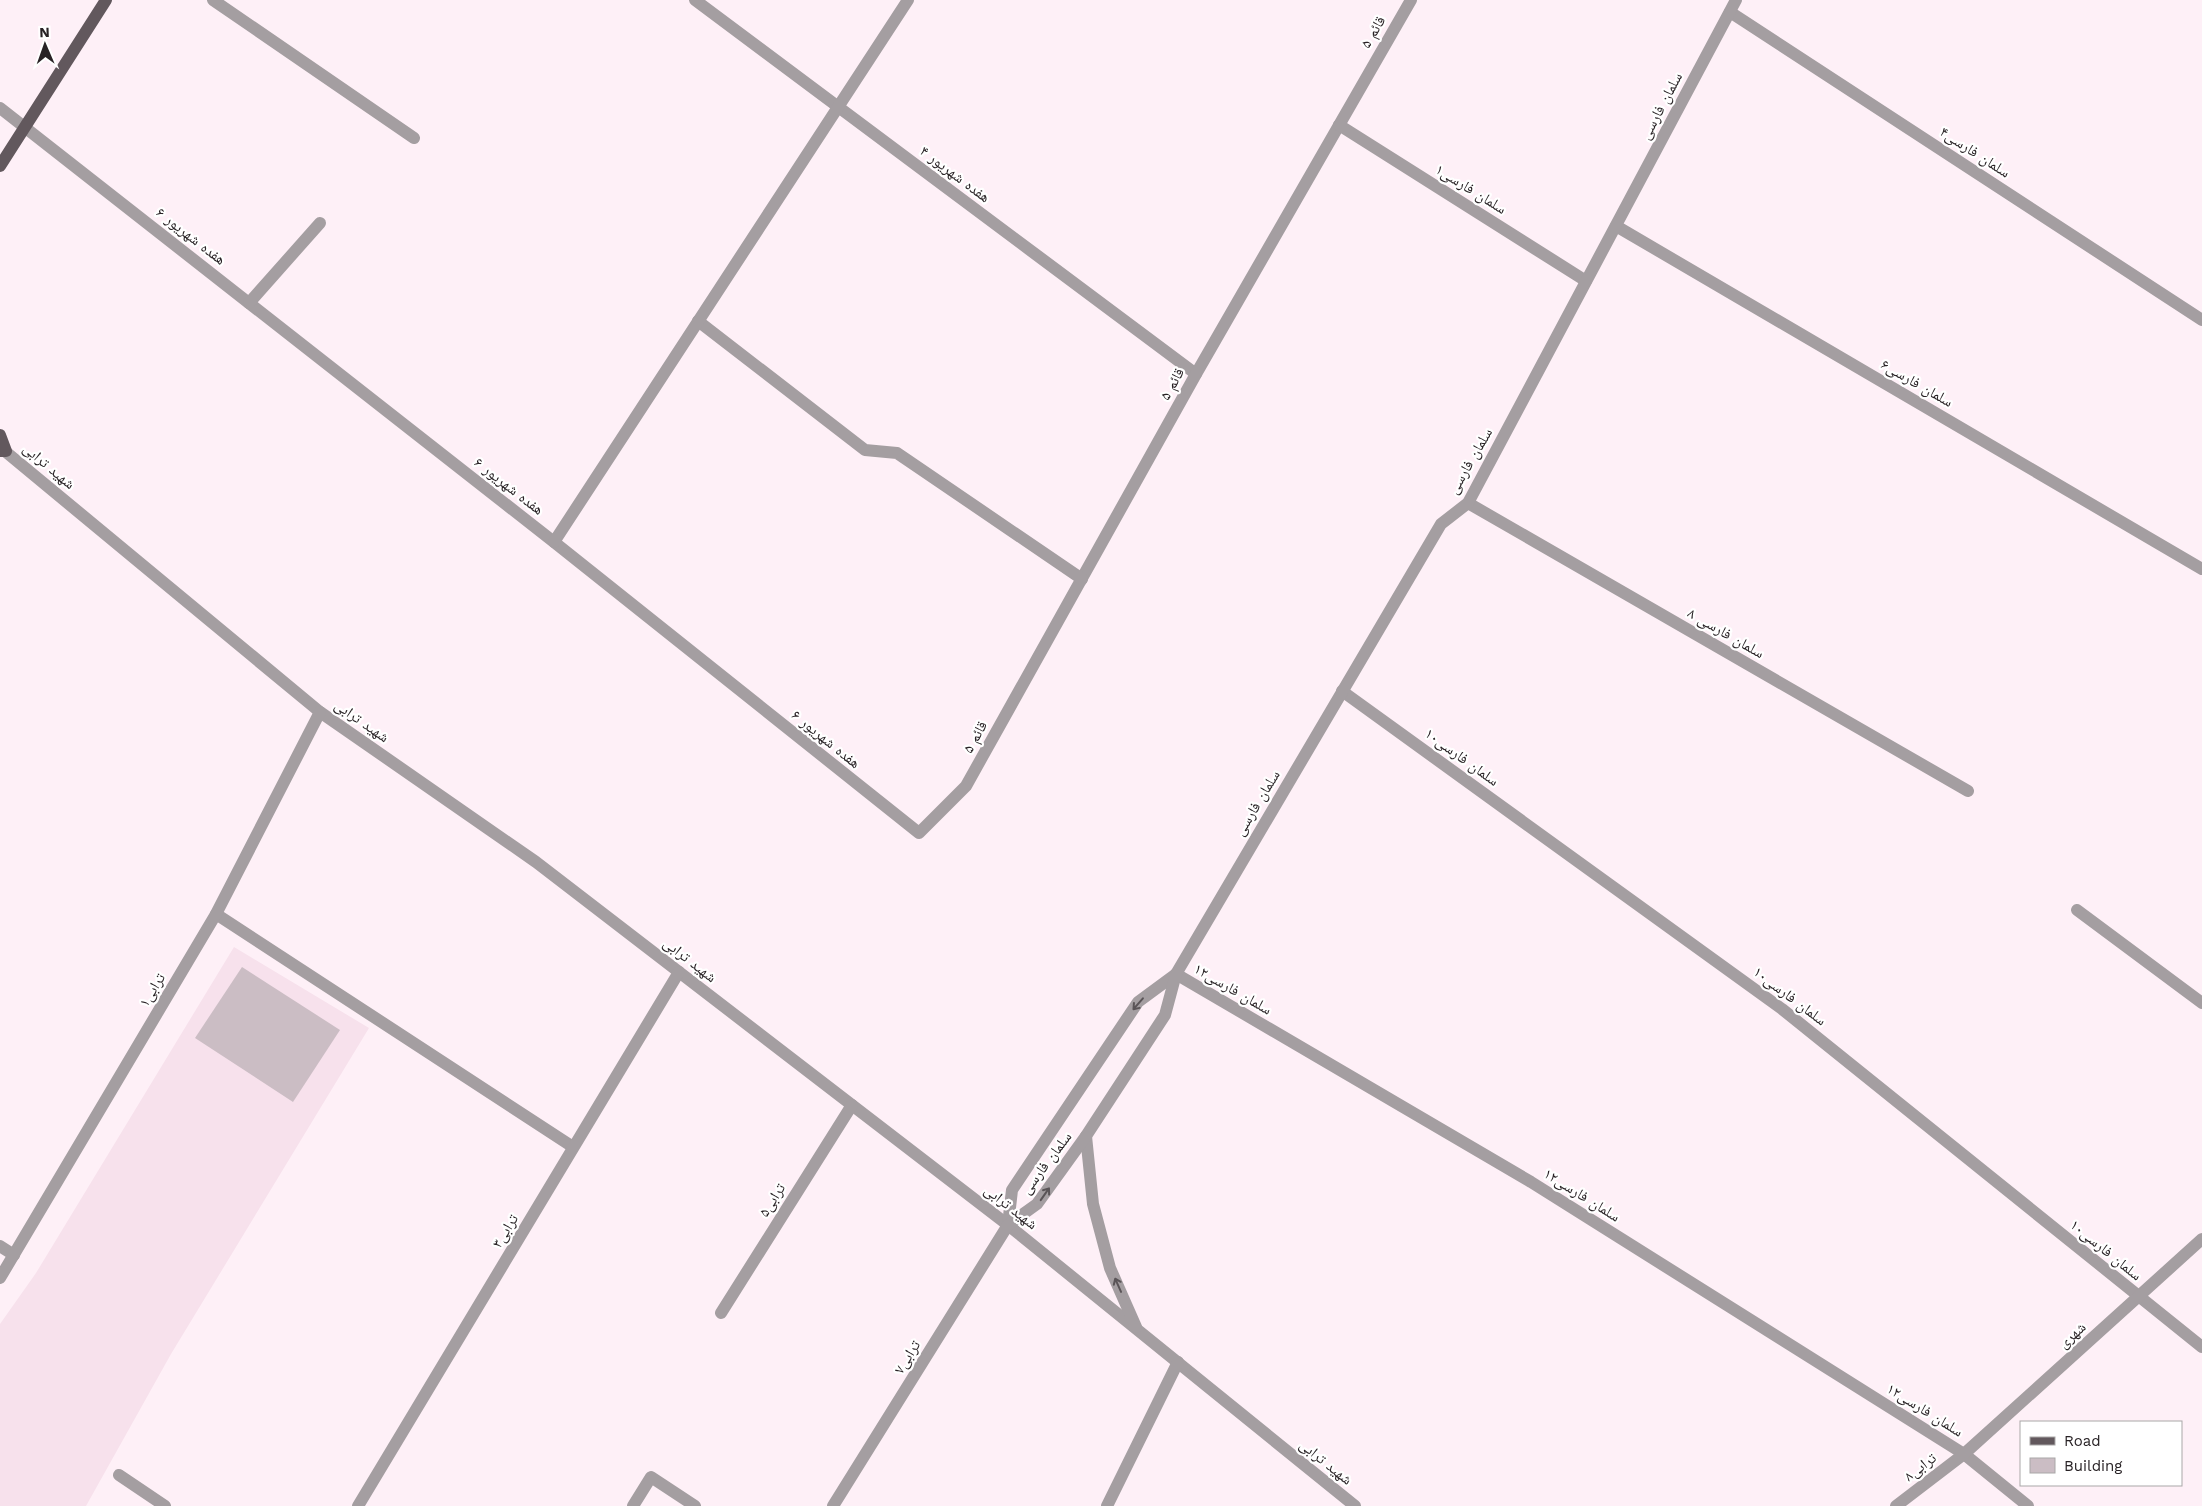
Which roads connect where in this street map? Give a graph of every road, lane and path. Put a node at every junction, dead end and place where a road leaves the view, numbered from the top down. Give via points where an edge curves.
1 (106, 0) edge
2 (213, 0) edge
3 (695, 0) edge
4 (908, 0) edge
5 (1411, 0) edge
6 (1736, 0) edge
7 (1730, 12) junction
8 (838, 107) junction
9 (0, 108) edge
10 (1339, 125) junction
11 (25, 127) junction
12 (414, 138) dead end
13 (0, 166) edge
14 (320, 223) dead end
15 (1616, 226) junction
16 (1586, 281) junction
17 (250, 303) junction
18 (2202, 320) edge
19 (698, 321) junction
20 (1196, 374) junction
21 (0, 435) edge
22 (2, 450) edge
23 (1468, 503) junction
24 (554, 542) junction
25 (2202, 569) edge
26 (1082, 579) junction
27 (1342, 691) junction
28 (320, 712) junction
29 (966, 786) joint
30 (1968, 791) dead end
31 (2077, 910) dead end
32 (216, 914) junction
33 (679, 972) junction
34 (1176, 974) junction
35 (2202, 1003) edge
36 (852, 1105) junction
37 (1086, 1136) junction
38 (574, 1147) junction
39 (1008, 1225) junction
40 (2202, 1239) edge
41 (0, 1246) edge
42 (14, 1255) junction
43 (0, 1278) edge
44 (2138, 1297) junction
45 (721, 1313) dead end
46 (1137, 1329) junction
47 (2202, 1347) edge
48 (1178, 1362) junction
49 (1964, 1454) junction
50 (119, 1475) dead end
51 (1111, 1504) edge
52 (165, 1506) edge
53 (358, 1506) edge
54 (633, 1506) edge
55 (694, 1506) edge
56 (833, 1506) edge
57 (1355, 1506) edge
58 (1896, 1506) edge
59 (2028, 1506) edge

1 - 11 main road
2 - 12 street
3 - 8 street, هفده شهریور ۴
4 - 8 street
5 - 10 street, قائم ۵
6 - 7 street, سلمان فارسی
7 - 15 street, سلمان فارسی
7 - 18 street, سلمان فارسی۴
8 - 19 street
8 - 20 street, هفده شهریور ۴
9 - 11 street, هفده شهریور ۶
10 - 16 street, سلمان فارسی۱
10 - 20 street, قائم ۵
11 - 13 main road
11 - 17 street, هفده شهریور ۶
14 - 17 street
15 - 16 street, سلمان فارسی
15 - 25 street, سلمان فارسی۶
16 - 23 street, سلمان فارسی
17 - 24 street, هفده شهریور ۶
19 - 24 street
19 - 26 street via 865,450 896,454
20 - 26 street, قائم ۵
21 - 22 main road
22 - 28 street, شهید ترابی
23 - 27 street, سلمان فارسی via 1441,524
23 - 30 street, سلمان فارسی ۸
24 - 29 street, هفده شهریور ۶ via 918,833
26 - 29 street, قائم ۵
27 - 34 street, سلمان فارسی
27 - 44 street, سلمان فارسی۱۰ via 1782,1009
28 - 32 street, ترابی۱
28 - 33 street, شهید ترابی via 536,862
31 - 35 street
32 - 38 street
32 - 42 street, ترابی۱
33 - 36 street, شهید ترابی
33 - 38 street, ترابی۳
34 - 37 street, سلمان فارسی via 1165,1015
34 -> 39 street, سلمان فارسی via 1138,1002 1012,1190
34 - 49 street, سلمان فارسی۱۲ via 1531,1182
36 - 39 street, شهید ترابی
36 - 45 street, ترابی۵
39 -> 37 street, سلمان فارسی via 1038,1204
46 -> 37 street via 1110,1268 1093,1204
38 - 53 street, ترابی۳
39 - 46 street, شهید ترابی
39 - 56 street, ترابی۷
40 - 44 street, شهری
41 - 42 street
42 - 43 street, ترابی۱
44 - 47 street, سلمان فارسی۱۰
44 - 49 street, شهری
46 - 48 street, شهید ترابی
48 - 51 street
48 - 57 street, شهید ترابی
49 - 58 street, ترابی۸
49 - 59 street, سلمان فارسی۱۲
50 - 52 street
54 - 55 street via 651,1477

